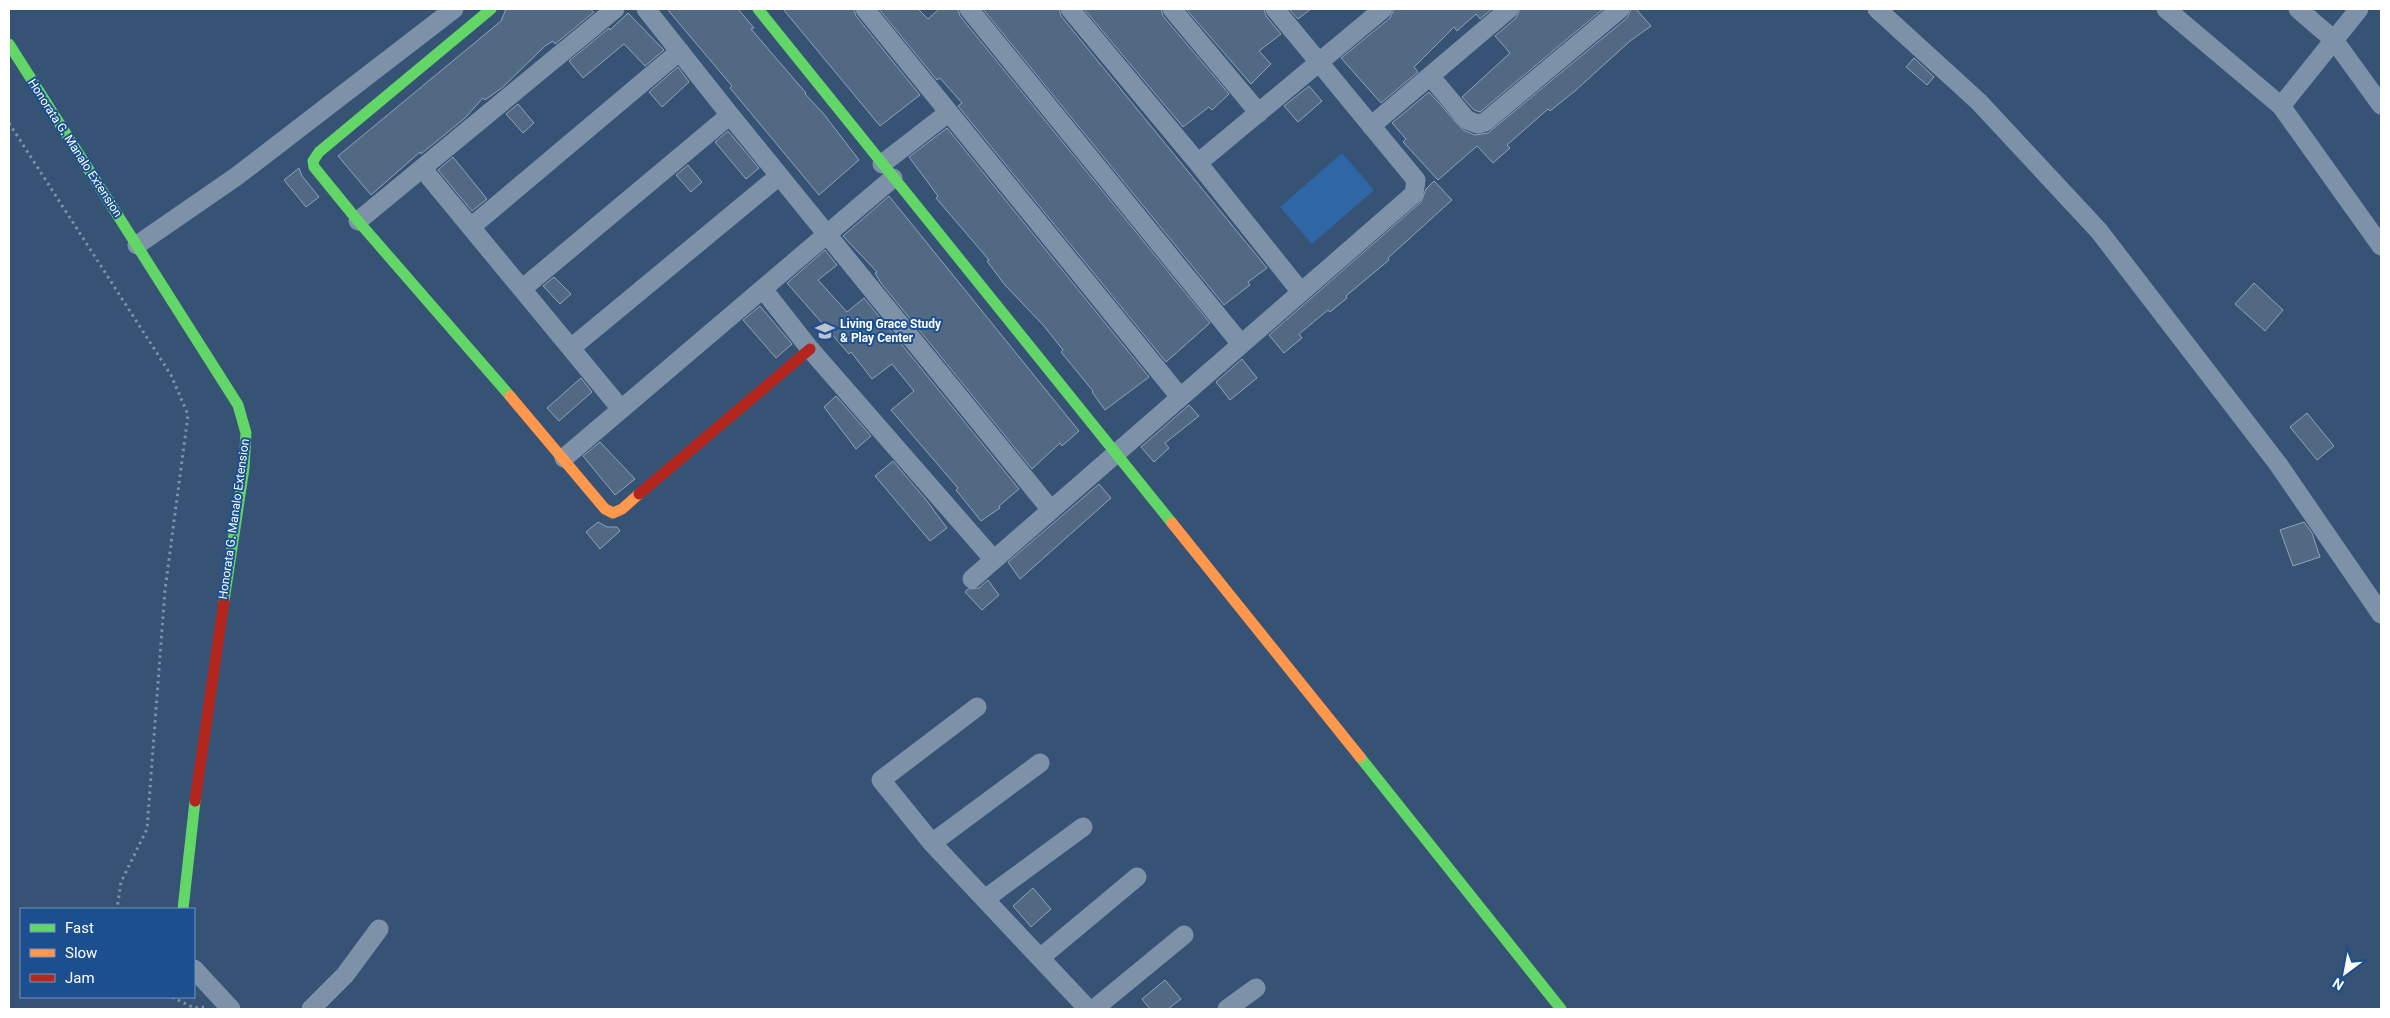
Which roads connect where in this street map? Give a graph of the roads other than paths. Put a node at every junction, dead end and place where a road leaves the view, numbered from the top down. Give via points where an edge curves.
1 (454, 9) edge
2 (491, 9) edge
3 (615, 9) edge
4 (646, 9) edge
5 (758, 9) edge
6 (865, 9) edge
7 (970, 9) edge
8 (1070, 9) edge
9 (1172, 9) edge
10 (1275, 9) edge
11 (1509, 9) edge
12 (1620, 9) edge
13 (1877, 9) edge
14 (2166, 9) edge
15 (2298, 9) edge
16 (2359, 9) edge
17 (1379, 10) edge
18 (2334, 40) junction
19 (9, 44) edge
20 (680, 51) junction
21 (1319, 63) junction
22 (1431, 76) junction
23 (2381, 105) edge
24 (2281, 106) junction
25 (948, 113) junction
26 (1259, 113) junction
27 (730, 115) junction
28 (1371, 126) junction
29 (1198, 163) junction
30 (422, 168) junction
31 (887, 171) junction
32 (780, 176) junction
33 (358, 221) junction
34 (471, 227) junction
35 (827, 233) junction
36 (137, 245) junction
37 (2381, 246) edge
38 (522, 289) junction
39 (763, 289) junction
40 (1301, 292) junction
41 (1241, 344) junction
42 (571, 348) junction
43 (810, 349) junction
44 (1180, 397) junction
45 (621, 409) junction
46 (1116, 453) junction
47 (564, 458) junction
48 (1051, 510) junction
49 (994, 560) junction
50 (972, 579) dead end
51 (2381, 614) edge
52 (977, 707) dead end
53 (1040, 764) dead end
54 (1083, 827) dead end
55 (932, 843) junction
56 (1137, 877) dead end
57 (985, 899) junction
58 (183, 908) edge
59 (379, 929) dead end
60 (1184, 934) dead end
61 (1040, 958) junction
62 (195, 971) edge
63 (1256, 988) dead end
64 (232, 1009) edge
65 (311, 1009) edge
66 (1088, 1009) edge
67 (1094, 1009) edge
68 (1227, 1009) edge
69 (1561, 1009) edge

1 - 36 street via 237,176
2 - 33 street via 316,156 313,161 318,172
3 - 30 street
4 - 20 street
5 - 31 street
6 - 25 street
7 - 41 street
8 - 29 street
9 - 26 street
10 - 21 street
11 - 22 street
12 - 22 street via 1486,122 1478,124 1467,120
13 - 51 street via 1979,102 2099,231 2278,464
14 - 24 street
15 - 18 street
16 - 18 street
17 - 21 street
18 - 23 street
18 - 24 street
19 - 36 street, Honorata G. Manalo Extension
20 - 27 street
20 - 34 street
21 - 26 street
21 - 28 street
22 - 28 street
24 - 37 street
25 - 31 street
25 - 44 street
26 - 29 street
27 - 32 street
27 - 38 street
28 - 40 street via 1416,180 1414,194
29 - 40 street
30 - 33 street
30 - 34 street
31 - 35 street
31 - 46 street
32 - 35 street
32 - 42 street
33 - 47 street
34 - 38 street
35 - 39 street
35 - 48 street
36 - 58 street, Honorata G. Manalo Extension via 238,405 246,433 244,468 202,742
38 - 42 street
39 - 43 street
39 - 45 street
40 - 41 street
41 - 44 street
42 - 45 street
43 - 47 street via 618,512 613,514 605,510
43 - 49 street
44 - 46 street
45 - 47 street
46 - 48 street
46 - 69 street
48 - 49 street
49 - 50 street
52 - 55 street via 881,780
53 - 55 street
54 - 57 street
55 - 57 street
56 - 61 street
57 - 61 street
59 - 65 street via 345,975
60 - 67 street
61 - 66 street
62 - 64 street
63 - 68 street

